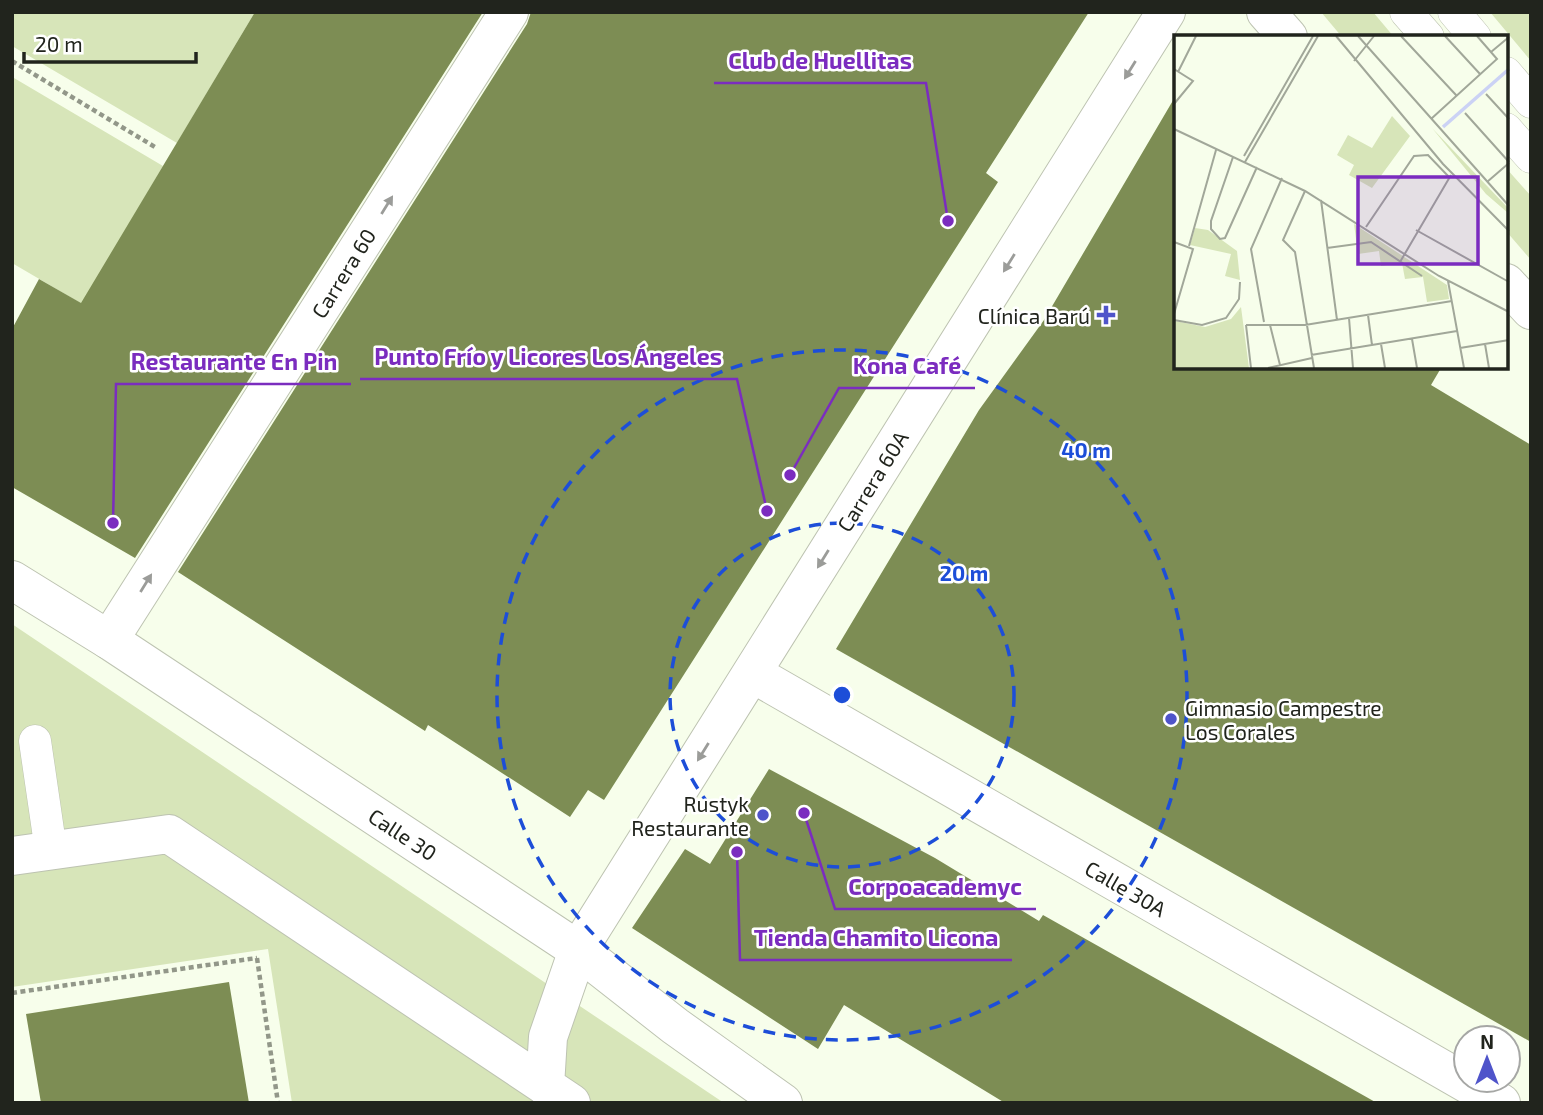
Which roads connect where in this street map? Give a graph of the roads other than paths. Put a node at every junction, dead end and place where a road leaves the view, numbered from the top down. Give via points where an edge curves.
1 (509, 12) edge
2 (1166, 12) edge
3 (1266, 12) edge
4 (1406, 12) edge
5 (1286, 35) edge
6 (1426, 35) edge
7 (1508, 75) edge
8 (1531, 102) edge
9 (1508, 130) edge
10 (1531, 157) edge
11 (1508, 285) edge
12 (1531, 310) edge
13 (12, 580) edge
14 (109, 640) junction
15 (752, 673) junction
16 (35, 741) dead end
17 (51, 851) junction
18 (12, 856) edge
19 (578, 950) junction
20 (558, 1094) edge
21 (783, 1103) edge
22 (1501, 1103) edge

14 -> 1 main road, Carrera 60
2 -> 15 main road, Carrera 60A
3 - 5 main road
4 - 6 lane
7 - 8 lane
9 - 10 lane
11 - 12 main road
13 - 14 main road, Calle 30
14 - 19 main road, Calle 30
15 -> 19 main road, Carrera 60A
15 - 22 main road, Calle 30A
16 - 17 lane
17 - 18 main road
17 - 20 main road via 169,834
19 - 20 main road, Carrera 60A via 548,1037
19 - 21 main road, Calle 30

